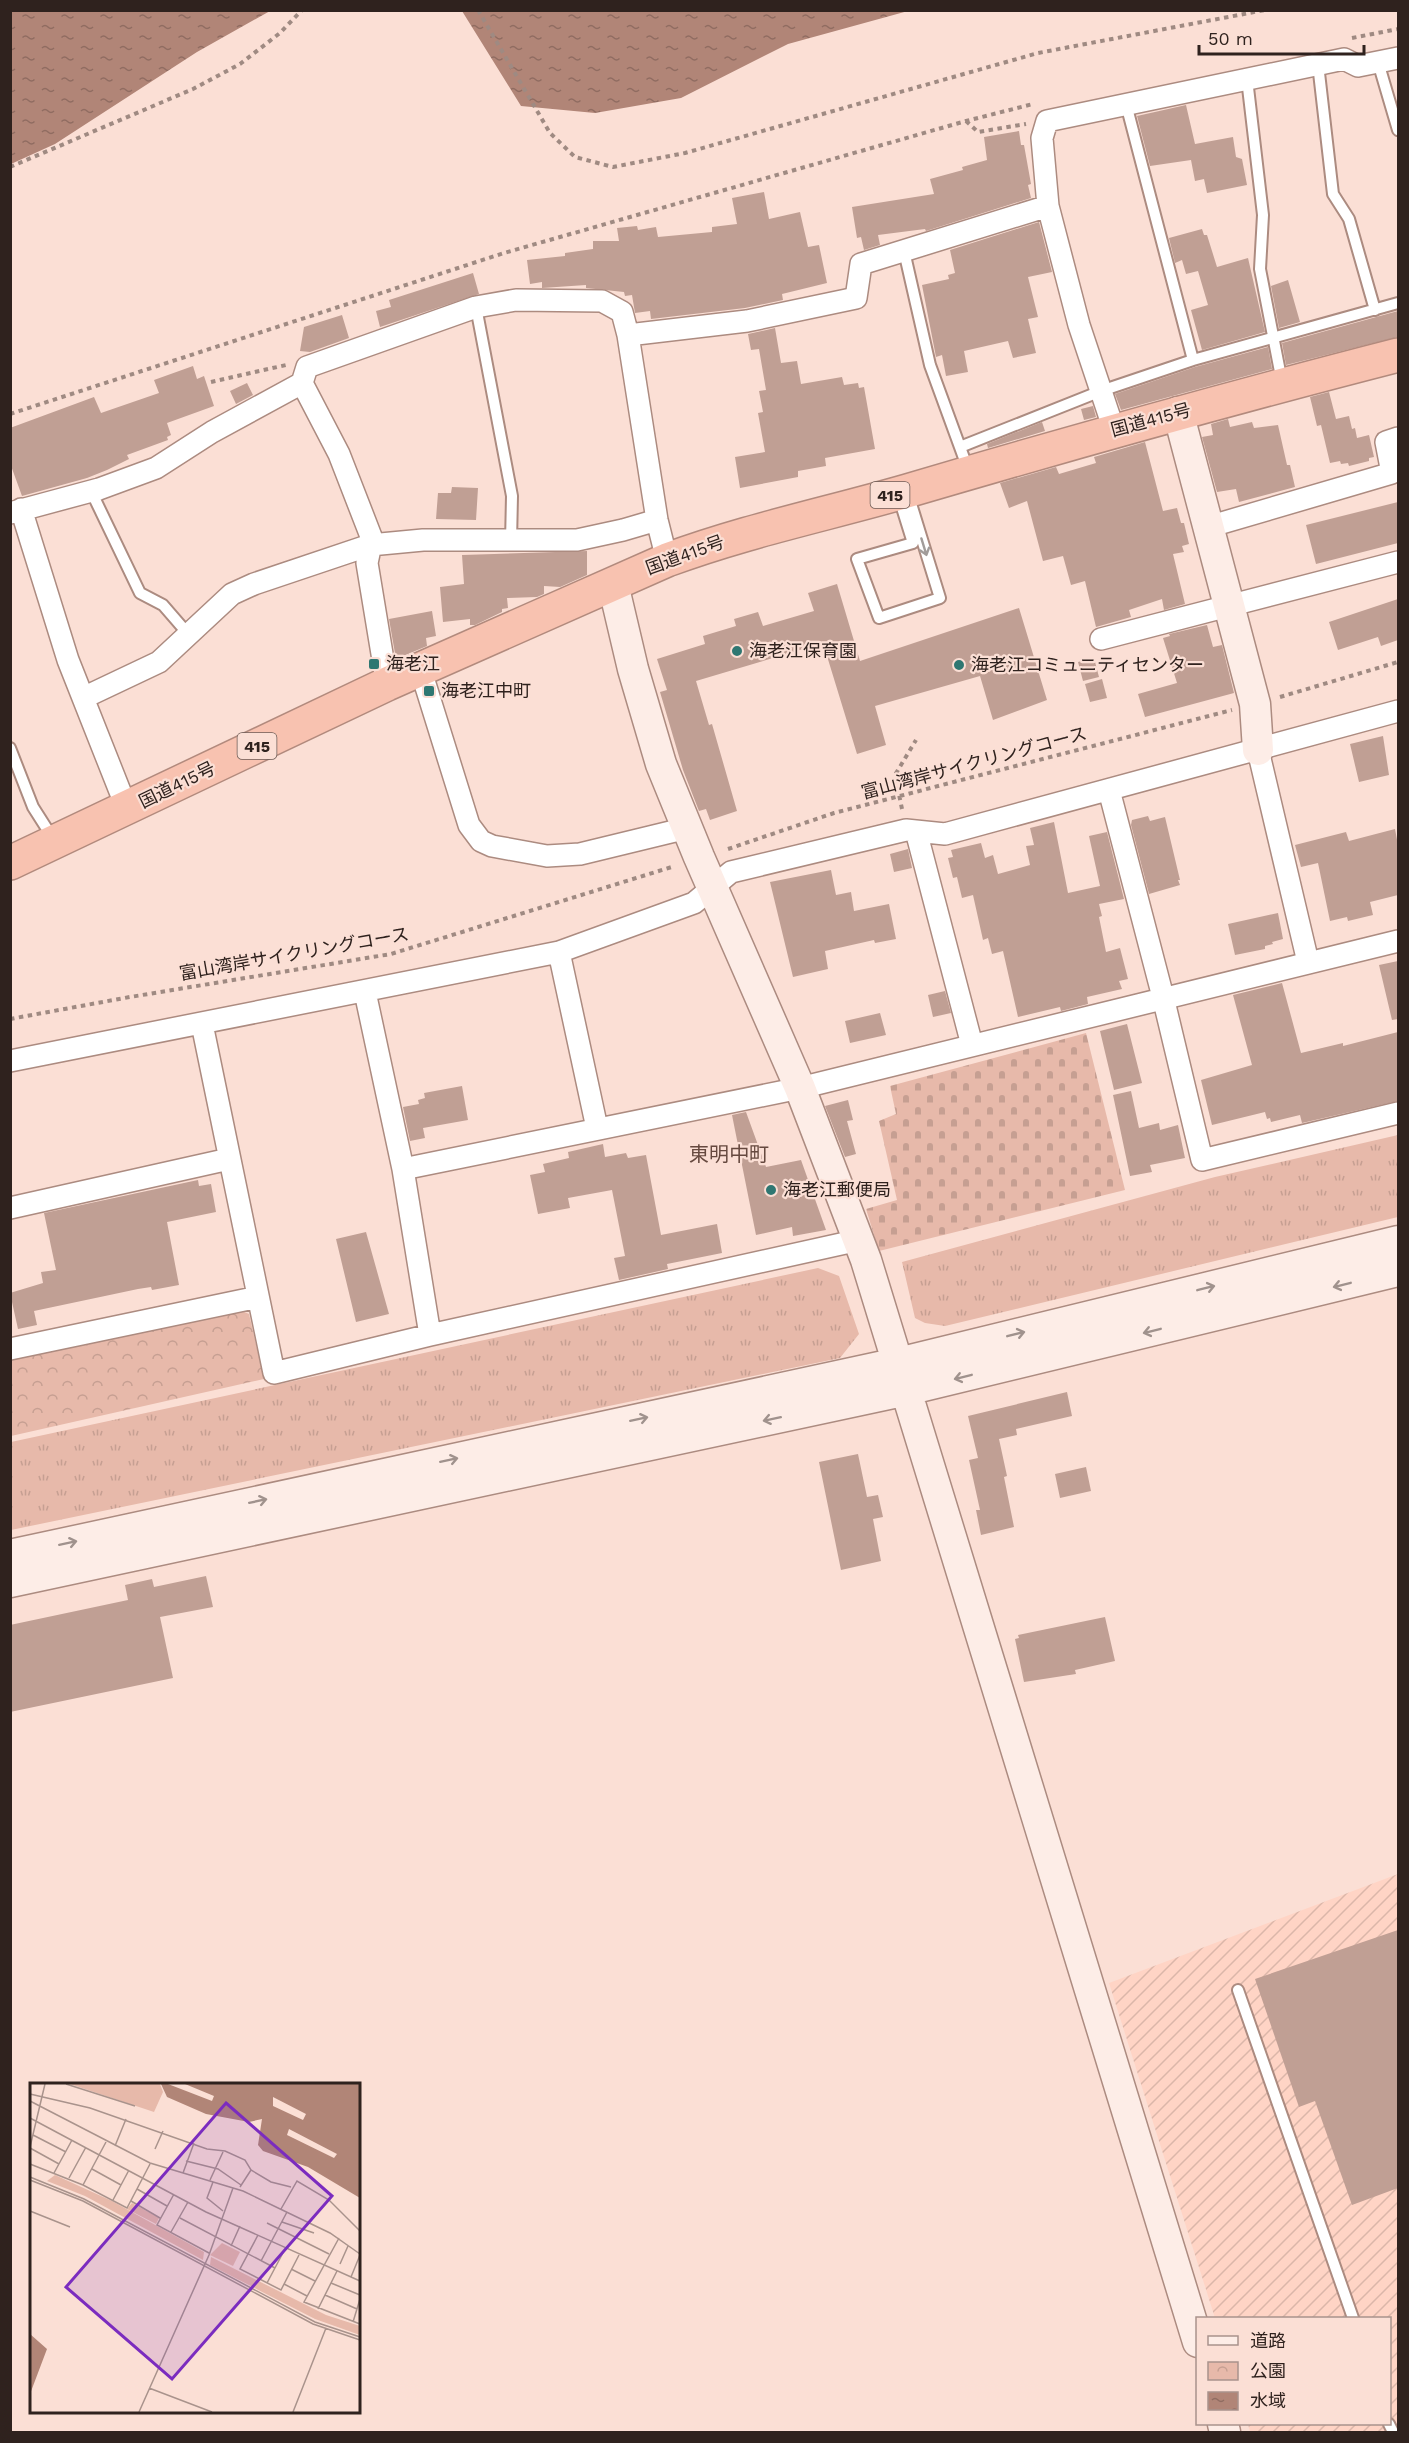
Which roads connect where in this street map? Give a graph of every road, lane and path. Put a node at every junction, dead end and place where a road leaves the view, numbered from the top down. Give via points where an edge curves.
1 (302, 10) edge
2 (478, 10) edge
3 (1265, 10) edge
4 (1398, 29) edge
5 (1347, 39) dead end
6 (1388, 60) edge
7 (1318, 64) junction
8 (1246, 79) junction
9 (1126, 104) junction
10 (1041, 112) junction
11 (966, 121) junction
12 (1398, 130) edge
13 (10, 167) edge
14 (1048, 206) junction
15 (904, 251) junction
16 (1398, 303) edge
17 (476, 307) junction
18 (1375, 310) junction
19 (628, 335) junction
20 (1274, 338) junction
21 (1398, 355) edge
22 (1193, 360) junction
23 (305, 375) junction
24 (211, 382) dead end
25 (1283, 385) junction
26 (1101, 391) junction
27 (1178, 412) junction
28 (10, 414) edge
29 (1114, 430) junction
30 (1398, 438) edge
31 (964, 459) junction
32 (91, 491) junction
33 (902, 492) junction
34 (16, 511) edge
35 (657, 520) junction
36 (1208, 527) junction
37 (511, 542) junction
38 (370, 545) junction
39 (666, 560) junction
40 (1398, 562) edge
41 (613, 584) junction
42 (1229, 606) junction
43 (189, 635) junction
44 (1101, 639) dead end
45 (1398, 662) edge
46 (421, 671) junction
47 (387, 684) junction
48 (1279, 697) dead end
49 (83, 698) junction
50 (1398, 711) edge
51 (1253, 730) junction
52 (916, 740) dead end
53 (10, 748) edge
54 (1109, 790) junction
55 (899, 796) junction
56 (127, 809) junction
57 (687, 828) junction
58 (911, 831) junction
59 (55, 842) junction
60 (719, 852) dead end
61 (10, 863) edge
62 (681, 864) dead end
63 (712, 886) junction
64 (1398, 940) edge
65 (560, 952) junction
66 (1308, 962) junction
67 (365, 992) junction
68 (1163, 997) junction
69 (10, 1019) edge
70 (202, 1024) junction
71 (972, 1045) junction
72 (10, 1061) edge
73 (800, 1088) junction
74 (1398, 1113) edge
75 (597, 1128) junction
76 (229, 1159) junction
77 (403, 1169) junction
78 (10, 1208) edge
79 (859, 1240) junction
80 (1398, 1241) edge
81 (1398, 1271) edge
82 (258, 1297) junction
83 (430, 1335) junction
84 (10, 1349) edge
85 (903, 1376) junction
86 (10, 1555) edge
87 (10, 1582) edge
88 (1238, 1990) dead end
89 (1352, 2317) edge
90 (1196, 2339) edge

1 - 13 path via 240,64 193,89
2 - 3 path via 550,133 575,157 613,167 685,153 1038,53
4 - 5 path
6 - 7 street via 1358,66 1344,59
6 - 12 lane
7 - 8 street
7 - 18 lane via 1334,194 1349,219
8 - 9 street
8 - 20 lane via 1263,215 1260,269
9 - 10 street
9 - 22 lane
10 - 11 path
10 - 11 path via 978,132
10 - 14 street
11 - 28 path via 504,253
14 - 15 street
14 - 26 street
15 - 19 street via 861,264 856,298 747,321
15 - 31 lane via 930,365
16 - 18 lane
17 - 19 street via 516,300 602,301 622,312
17 - 23 street
17 - 37 lane via 512,496
18 - 20 lane
19 - 35 street
20 - 22 lane
20 - 25 lane
21 - 25 highway, 国道415号 / 415
22 - 26 lane
23 - 24 path via 295,362
23 - 32 street via 156,468
23 - 38 street via 372,539
25 - 27 highway, 国道415号 / 415
26 - 29 street
26 - 31 lane
27 - 29 highway, 国道415号 / 415
27 - 36 street
29 - 31 highway, 国道415号 / 415
30 - 36 street via 1386,442 1392,474
31 - 33 highway, 国道415号 / 415
32 - 34 street
32 - 43 lane via 140,593 163,605
33 -> 33 lane via 940,598 879,618 857,559 913,543
33 - 39 highway, 国道415号 / 415
34 - 49 street
35 - 37 street via 577,540
35 - 39 street
36 - 42 street
37 - 38 street via 423,540
38 - 43 street via 232,594
38 - 47 street via 367,563
39 - 41 highway, 国道415号 / 415
40 - 42 street
41 - 46 highway, 国道415号 / 415
41 - 57 street via 661,764
42 - 44 street
42 - 51 street via 1255,704
43 - 49 street via 159,662
45 - 48 path
46 - 47 highway, 国道415号 / 415
46 - 57 street via 469,825 480,841 547,856 580,854
47 - 56 highway, 国道415号 / 415
49 - 56 street
50 - 51 street
51 - 54 street
51 - 55 path, 富山湾岸サイクリングコース
51 - 66 street
52 - 55 path via 895,775
53 - 59 lane via 33,807
54 - 58 street via 945,834
54 - 68 street
55 - 58 path
55 - 60 path, 富山湾岸サイクリングコース via 834,813
56 - 59 highway, 国道415号 / 415
57 - 63 street
58 - 63 street via 731,872
58 - 71 street
59 - 61 highway, 国道415号 / 415
62 - 69 path, 富山湾岸サイクリングコース via 391,954
63 - 65 street via 694,903
63 - 73 street
64 - 66 street
65 - 67 street
65 - 75 street
66 - 68 street
67 - 70 street
67 - 77 street
68 - 71 street
68 - 74 street via 1202,1160
70 - 72 street
70 - 76 street
71 - 73 street
73 - 75 street
73 - 79 street
75 - 77 street
76 - 78 street
76 - 82 street
77 - 83 street
79 - 83 street
79 - 85 street
85 -> 80 street
81 -> 85 street
82 - 83 street via 274,1372
82 - 84 street
86 -> 85 street
85 -> 87 street
85 - 90 street
88 - 89 lane

